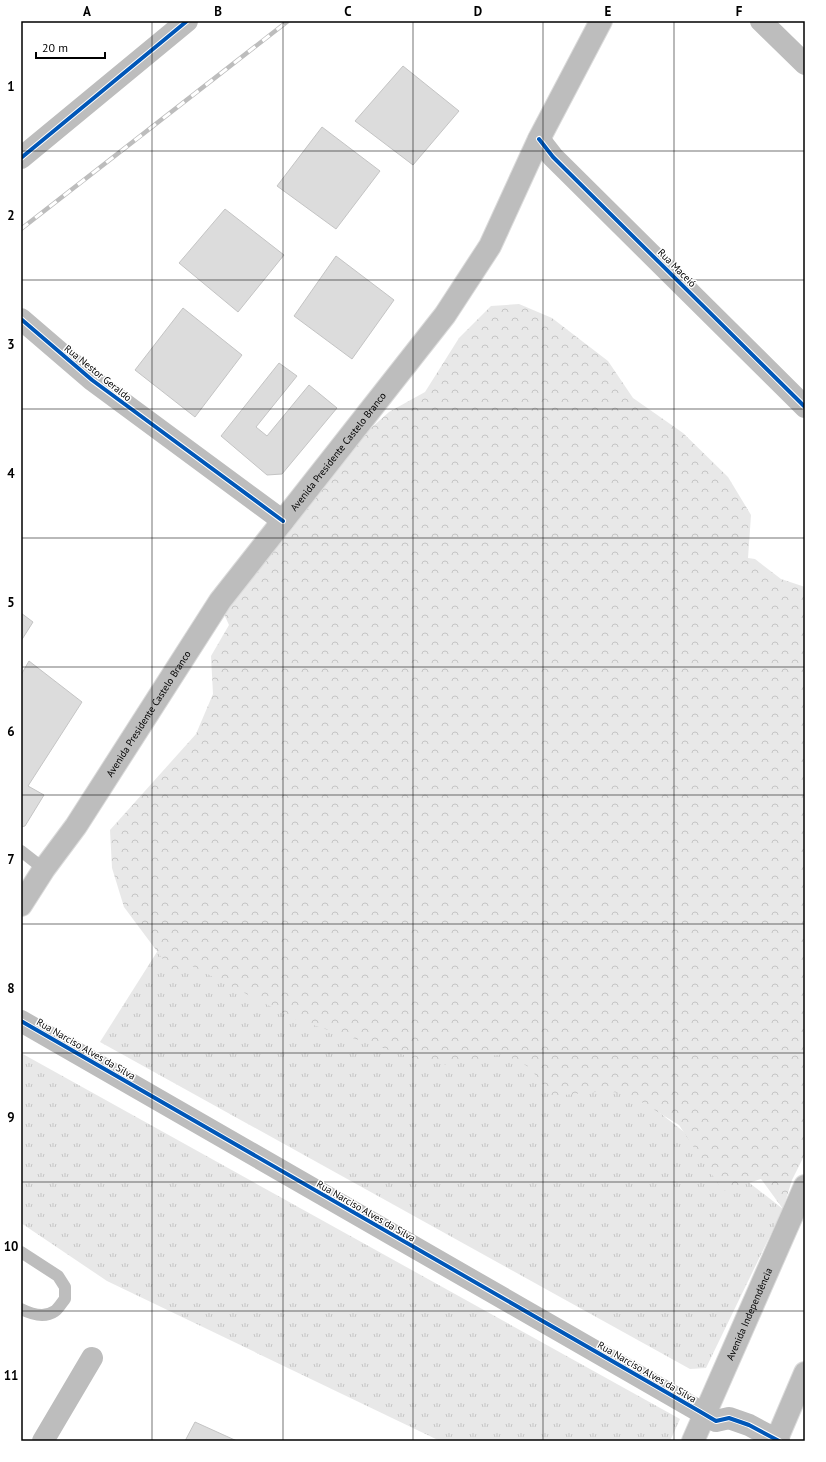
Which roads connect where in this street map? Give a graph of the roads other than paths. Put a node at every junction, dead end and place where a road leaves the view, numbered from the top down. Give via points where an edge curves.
1 (187, 21) edge
2 (601, 21) edge
3 (761, 21) edge
4 (805, 64) edge
5 (539, 139) junction
6 (21, 158) edge
7 (21, 319) edge
8 (805, 407) edge
9 (283, 521) junction
10 (21, 851) edge
11 (44, 869) junction
12 (21, 905) edge
13 (21, 1022) edge
14 (805, 1186) edge
15 (21, 1252) edge
16 (21, 1309) edge
17 (92, 1358) dead end
18 (805, 1373) edge
19 (704, 1414) junction
20 (43, 1441) edge
21 (693, 1441) edge
22 (777, 1441) edge

1 - 6 street
2 - 5 street, Avenida Presidente Castelo Branco
3 - 4 street
5 - 8 street, Rua Maceió via 553,156
5 - 9 street, Avenida Presidente Castelo Branco via 490,246 446,315
7 - 9 street, Rua Nestor Geraldo via 92,380
9 - 11 street, Avenida Presidente Castelo Branco via 220,601 76,826
10 - 11 lane
11 - 12 street, Avenida Presidente Castelo Branco
13 - 19 street, Rua Narciso Alves da Silva
14 - 19 street, Avenida Independência
15 - 16 lane via 58,1276 66,1287 65,1299 55,1311 30,1314
17 - 20 street
18 - 22 street
19 - 21 street, Avenida Independência
19 - 22 street, Rua Narciso Alves da Silva via 716,1421 729,1418 749,1425

